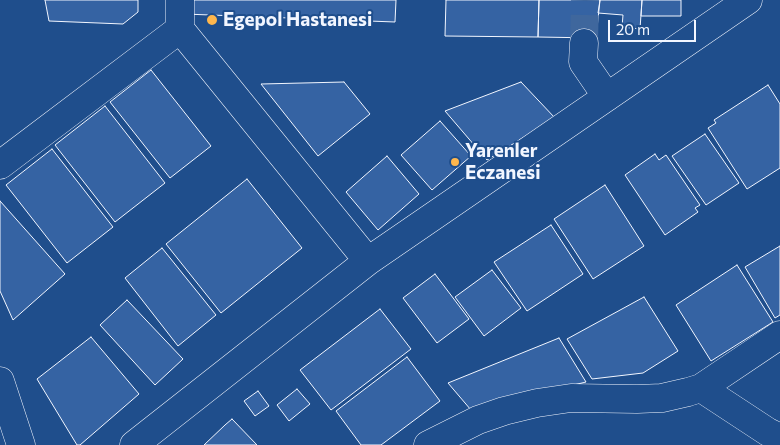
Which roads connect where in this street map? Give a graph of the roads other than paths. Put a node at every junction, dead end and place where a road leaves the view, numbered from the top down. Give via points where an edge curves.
1 (180, 0) edge
2 (748, 0) edge
3 (180, 29) junction
4 (584, 43) tunnel mouth
5 (607, 97) junction
6 (0, 165) edge
7 (368, 261) junction
8 (780, 335) edge
9 (0, 381) edge
10 (701, 388) junction
11 (780, 438) edge
12 (21, 445) edge
13 (134, 445) edge
14 (428, 445) edge

1 - 3 street
2 - 5 street
3 - 6 street
3 - 7 street
4 - 5 street via 583,62
5 - 7 street
7 - 13 street
8 - 10 street
9 - 12 street
10 - 11 street
10 - 14 street via 662,398 571,398 537,403 478,420

